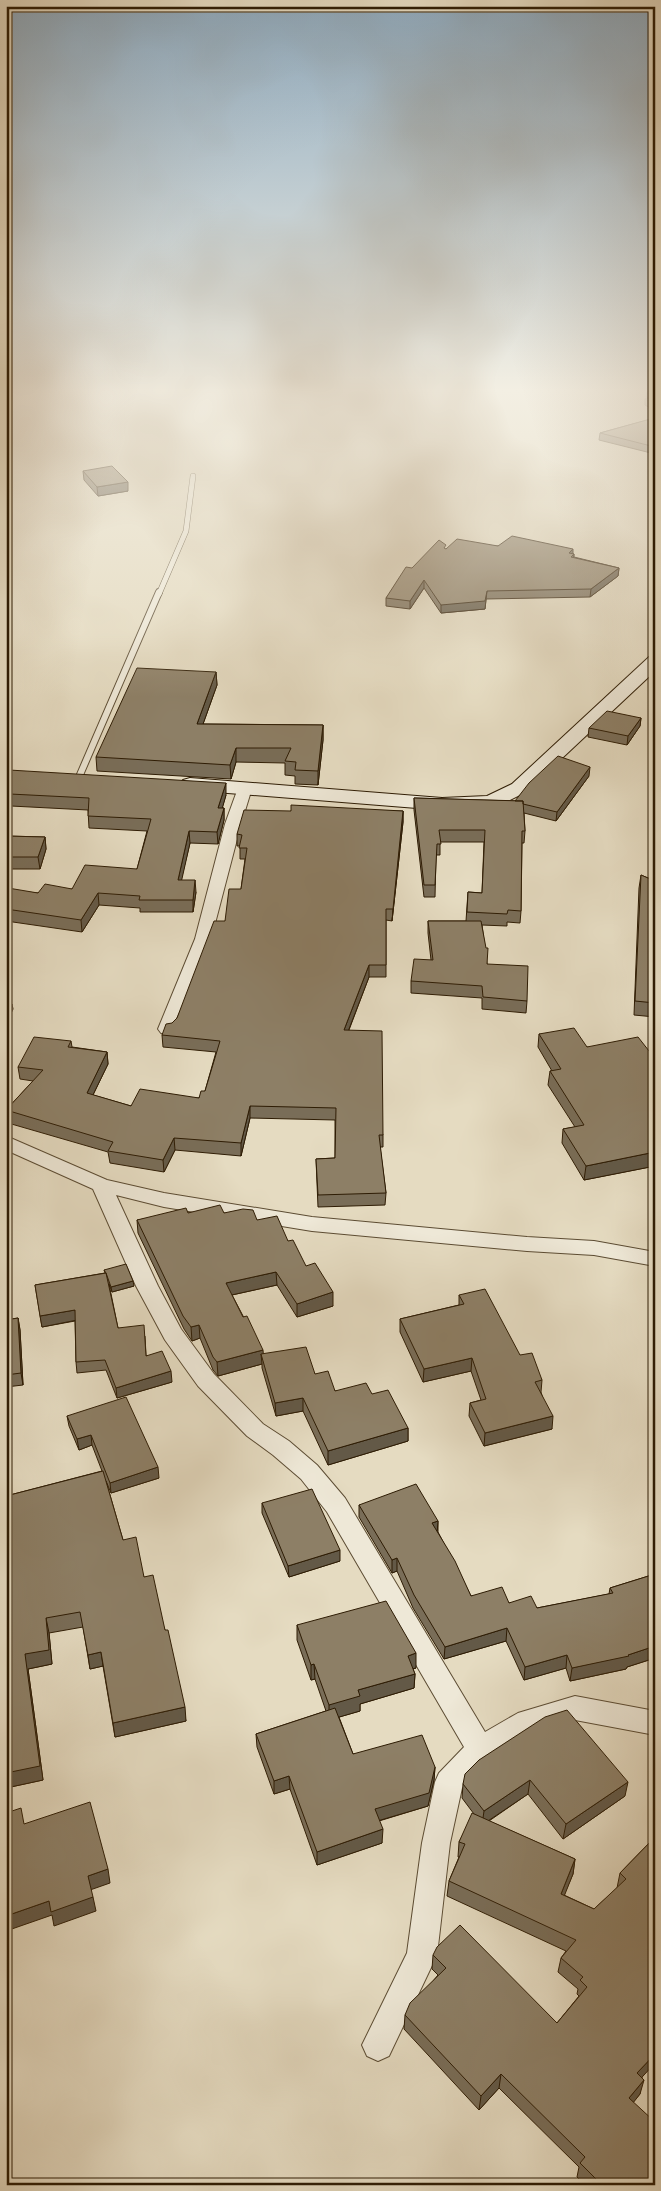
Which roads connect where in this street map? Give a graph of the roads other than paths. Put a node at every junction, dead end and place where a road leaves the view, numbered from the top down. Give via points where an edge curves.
1 (190, 492) edge
2 (655, 661) edge
3 (80, 777) edge
4 (167, 783) edge
5 (245, 788) junction
6 (167, 1029) edge
7 (6, 1142) edge
8 (101, 1185) junction
9 (655, 1259) edge
10 (655, 1723) edge
11 (480, 1748) junction
12 (378, 2044) dead end

1 - 3 lane via 186,531
2 - 5 main road via 519,788 491,802 442,804
4 - 5 main road
5 - 6 street via 203,939
7 - 8 street
8 - 9 street via 164,1200 312,1224 594,1248
8 - 11 street via 147,1286 173,1334 206,1380 255,1430 309,1472 336,1505
10 - 11 street via 575,1708 528,1722
11 - 12 street via 449,1782 436,1843 422,1956

